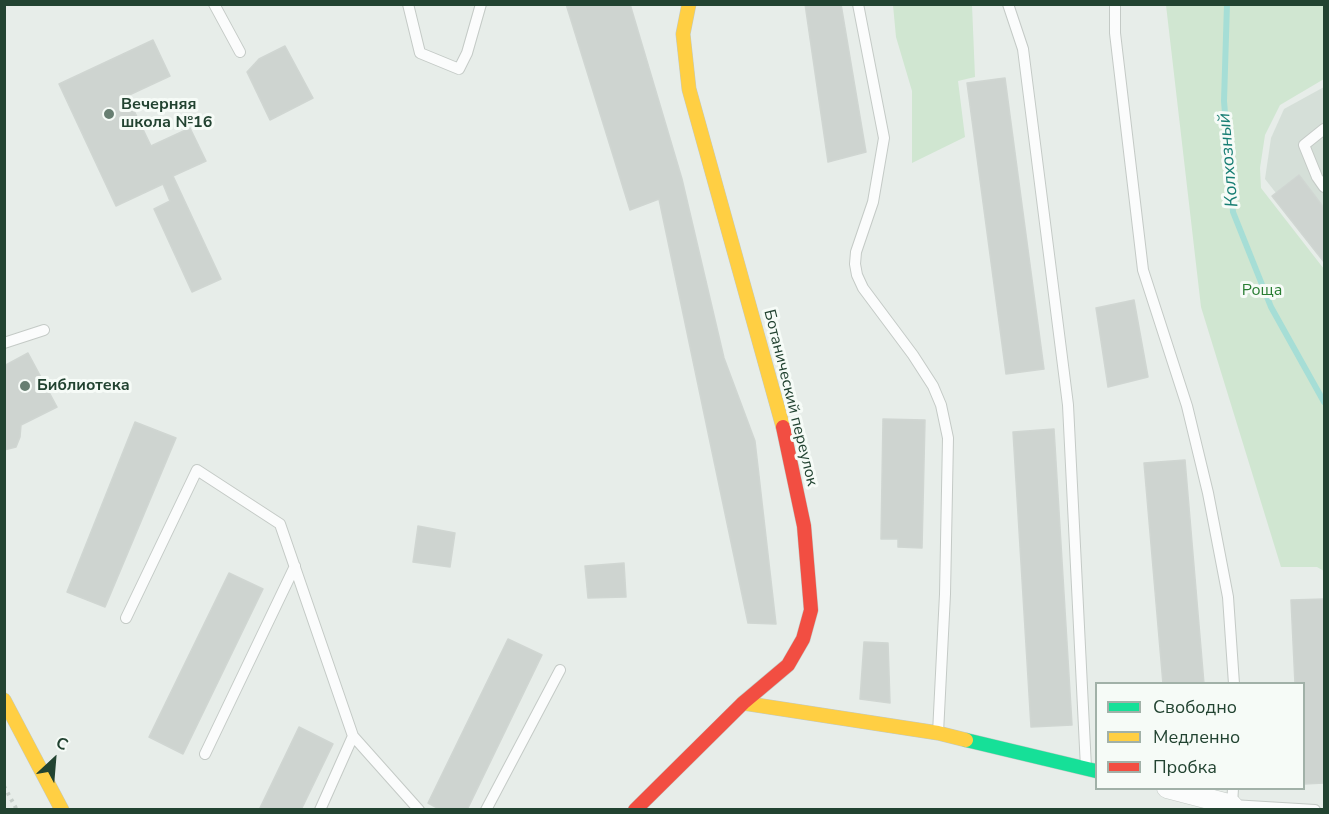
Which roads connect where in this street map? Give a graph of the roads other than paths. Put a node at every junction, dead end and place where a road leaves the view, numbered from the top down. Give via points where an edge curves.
1 (214, 4) edge
2 (408, 4) edge
3 (481, 4) edge
4 (858, 4) edge
5 (1008, 4) edge
6 (1115, 4) edge
7 (684, 9) edge
8 (240, 52) dead end
9 (1324, 129) edge
10 (1324, 187) edge
11 (44, 330) dead end
12 (4, 343) edge
13 (295, 566) junction
14 (126, 618) dead end
15 (560, 670) dead end
16 (1234, 682) edge
17 (4, 700) edge
18 (743, 703) junction
19 (938, 733) junction
20 (354, 736) junction
21 (205, 754) dead end
22 (1091, 770) edge
23 (1172, 790) edge
24 (1233, 801) edge
25 (62, 810) edge
26 (320, 810) edge
27 (419, 810) edge
28 (486, 810) edge
29 (635, 810) edge
30 (1316, 810) edge

1 - 8 lane
2 - 3 lane via 420,53 459,69
4 - 19 lane via 884,138 873,202 856,252 857,275 933,386 948,438
5 - 22 lane via 1023,49 1068,405
6 - 16 lane via 1115,33 1143,270 1187,406 1208,493 1228,597
7 - 18 street, Ботанический переулок via 689,89 787,441 804,526 811,610 802,639 788,665
9 - 10 lane via 1304,145
11 - 12 lane
13 - 14 lane via 280,525 197,470
13 - 20 lane
13 - 21 lane
15 - 28 lane
17 - 25 street
18 - 19 street
18 - 29 street, Ботанический переулок
19 - 22 street
20 - 26 lane
20 - 27 lane
23 - 24 street
24 - 30 lane

